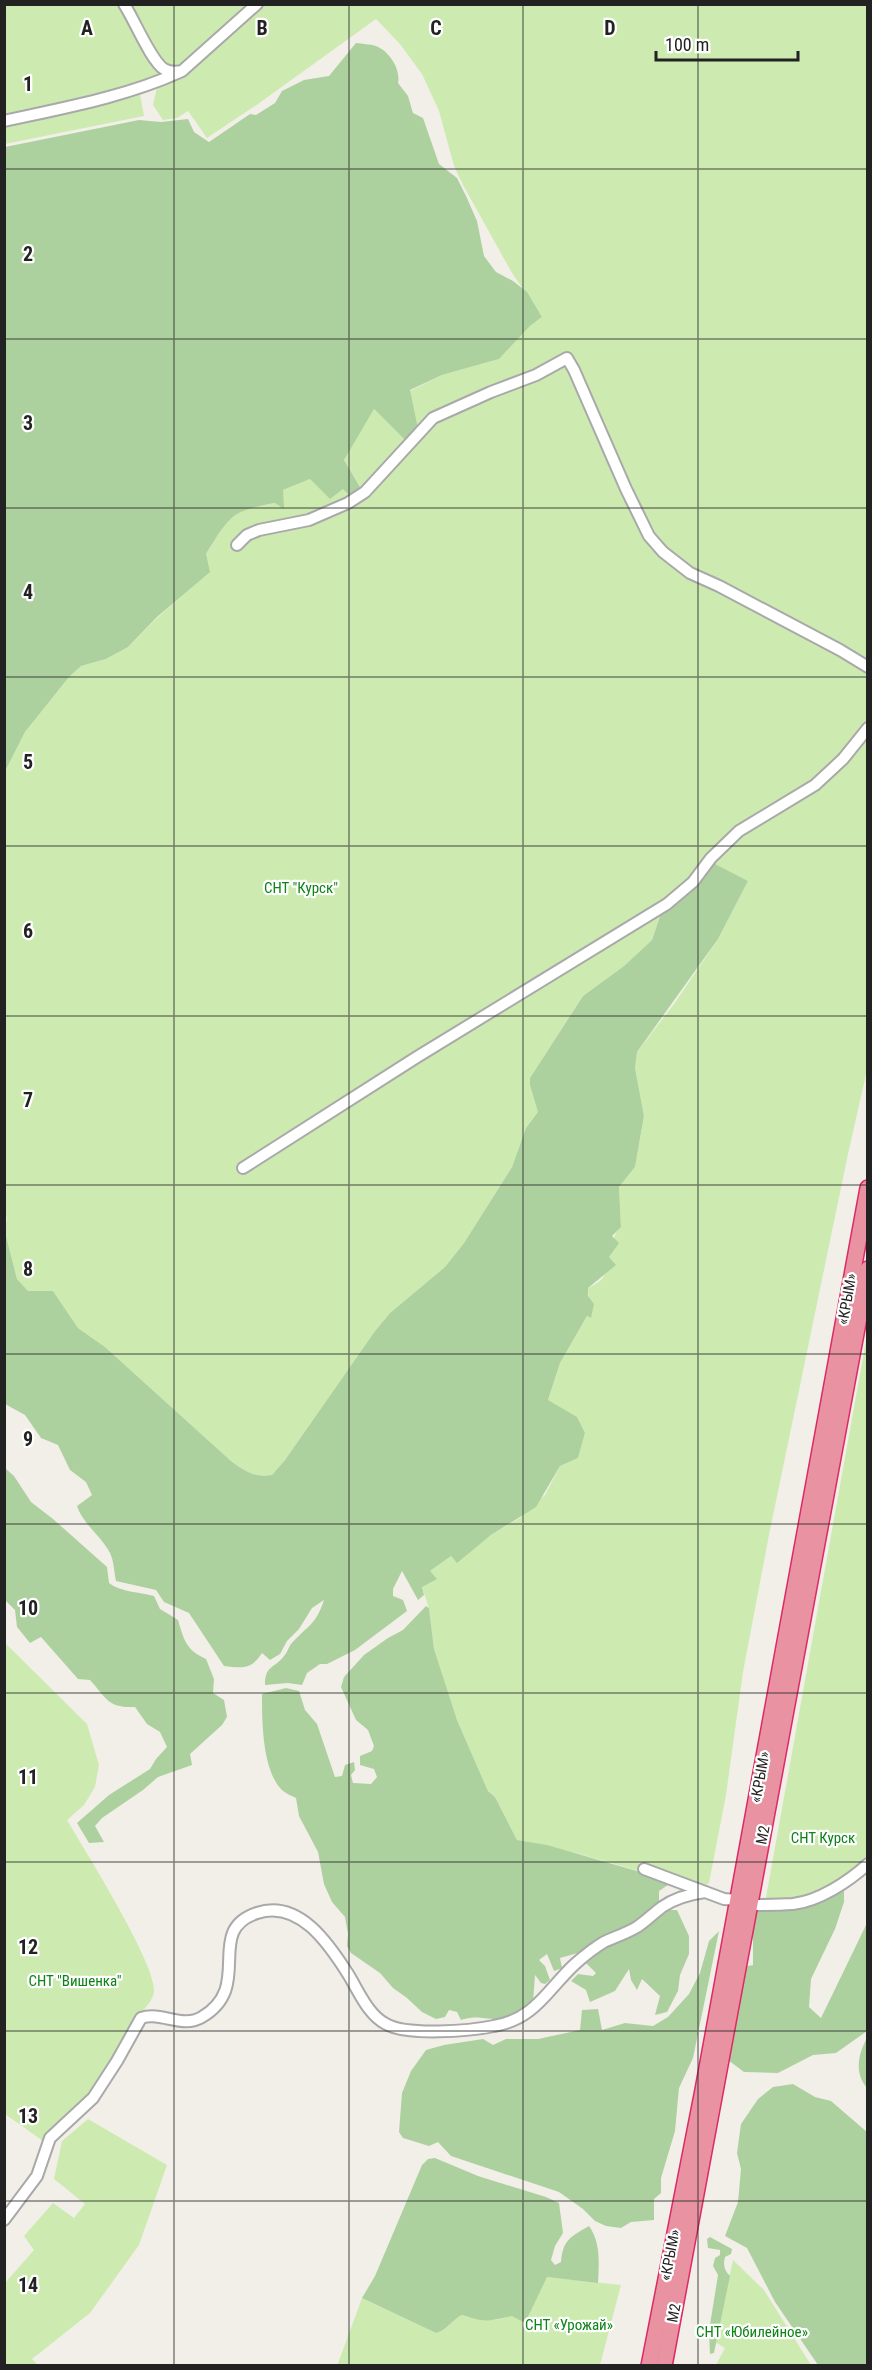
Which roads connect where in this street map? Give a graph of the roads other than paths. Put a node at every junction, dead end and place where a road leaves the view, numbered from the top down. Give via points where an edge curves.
1 (124, 4) edge
2 (256, 4) edge
3 (182, 71) junction
4 (4, 121) edge
5 (237, 545) dead end
6 (867, 667) edge
7 (867, 728) edge
8 (243, 1168) dead end
9 (867, 1188) edge
10 (867, 1269) edge
11 (867, 1864) edge
12 (644, 1869) dead end
13 (705, 1892) junction
14 (744, 1902) junction
15 (4, 2220) edge
16 (650, 2366) edge
17 (664, 2366) edge

1 - 3 street via 154,58 164,69
2 - 3 street
3 - 4 street via 92,102
5 - 6 street via 259,530 309,520 348,503 365,492 433,418 567,358 626,489 650,536 663,552 690,573
7 - 8 street via 843,759 815,785 739,831 668,904
9 - 14 highway, «КРЫМ»
10 - 14 highway, М2
11 - 14 street via 839,1886 807,1901 777,1905
12 - 13 street
13 - 14 street
13 - 15 street via 663,1906 637,1927 596,1948 574,1965 530,2013 498,2026 469,2030 410,2031 385,2024 325,1942 307,1924 283,1911 259,1912 242,1922 230,1936 228,1986 214,2008 189,2022 151,2015 141,2018 93,2098 50,2139 42,2167
14 - 16 highway, «КРЫМ»
14 - 17 highway, М2

